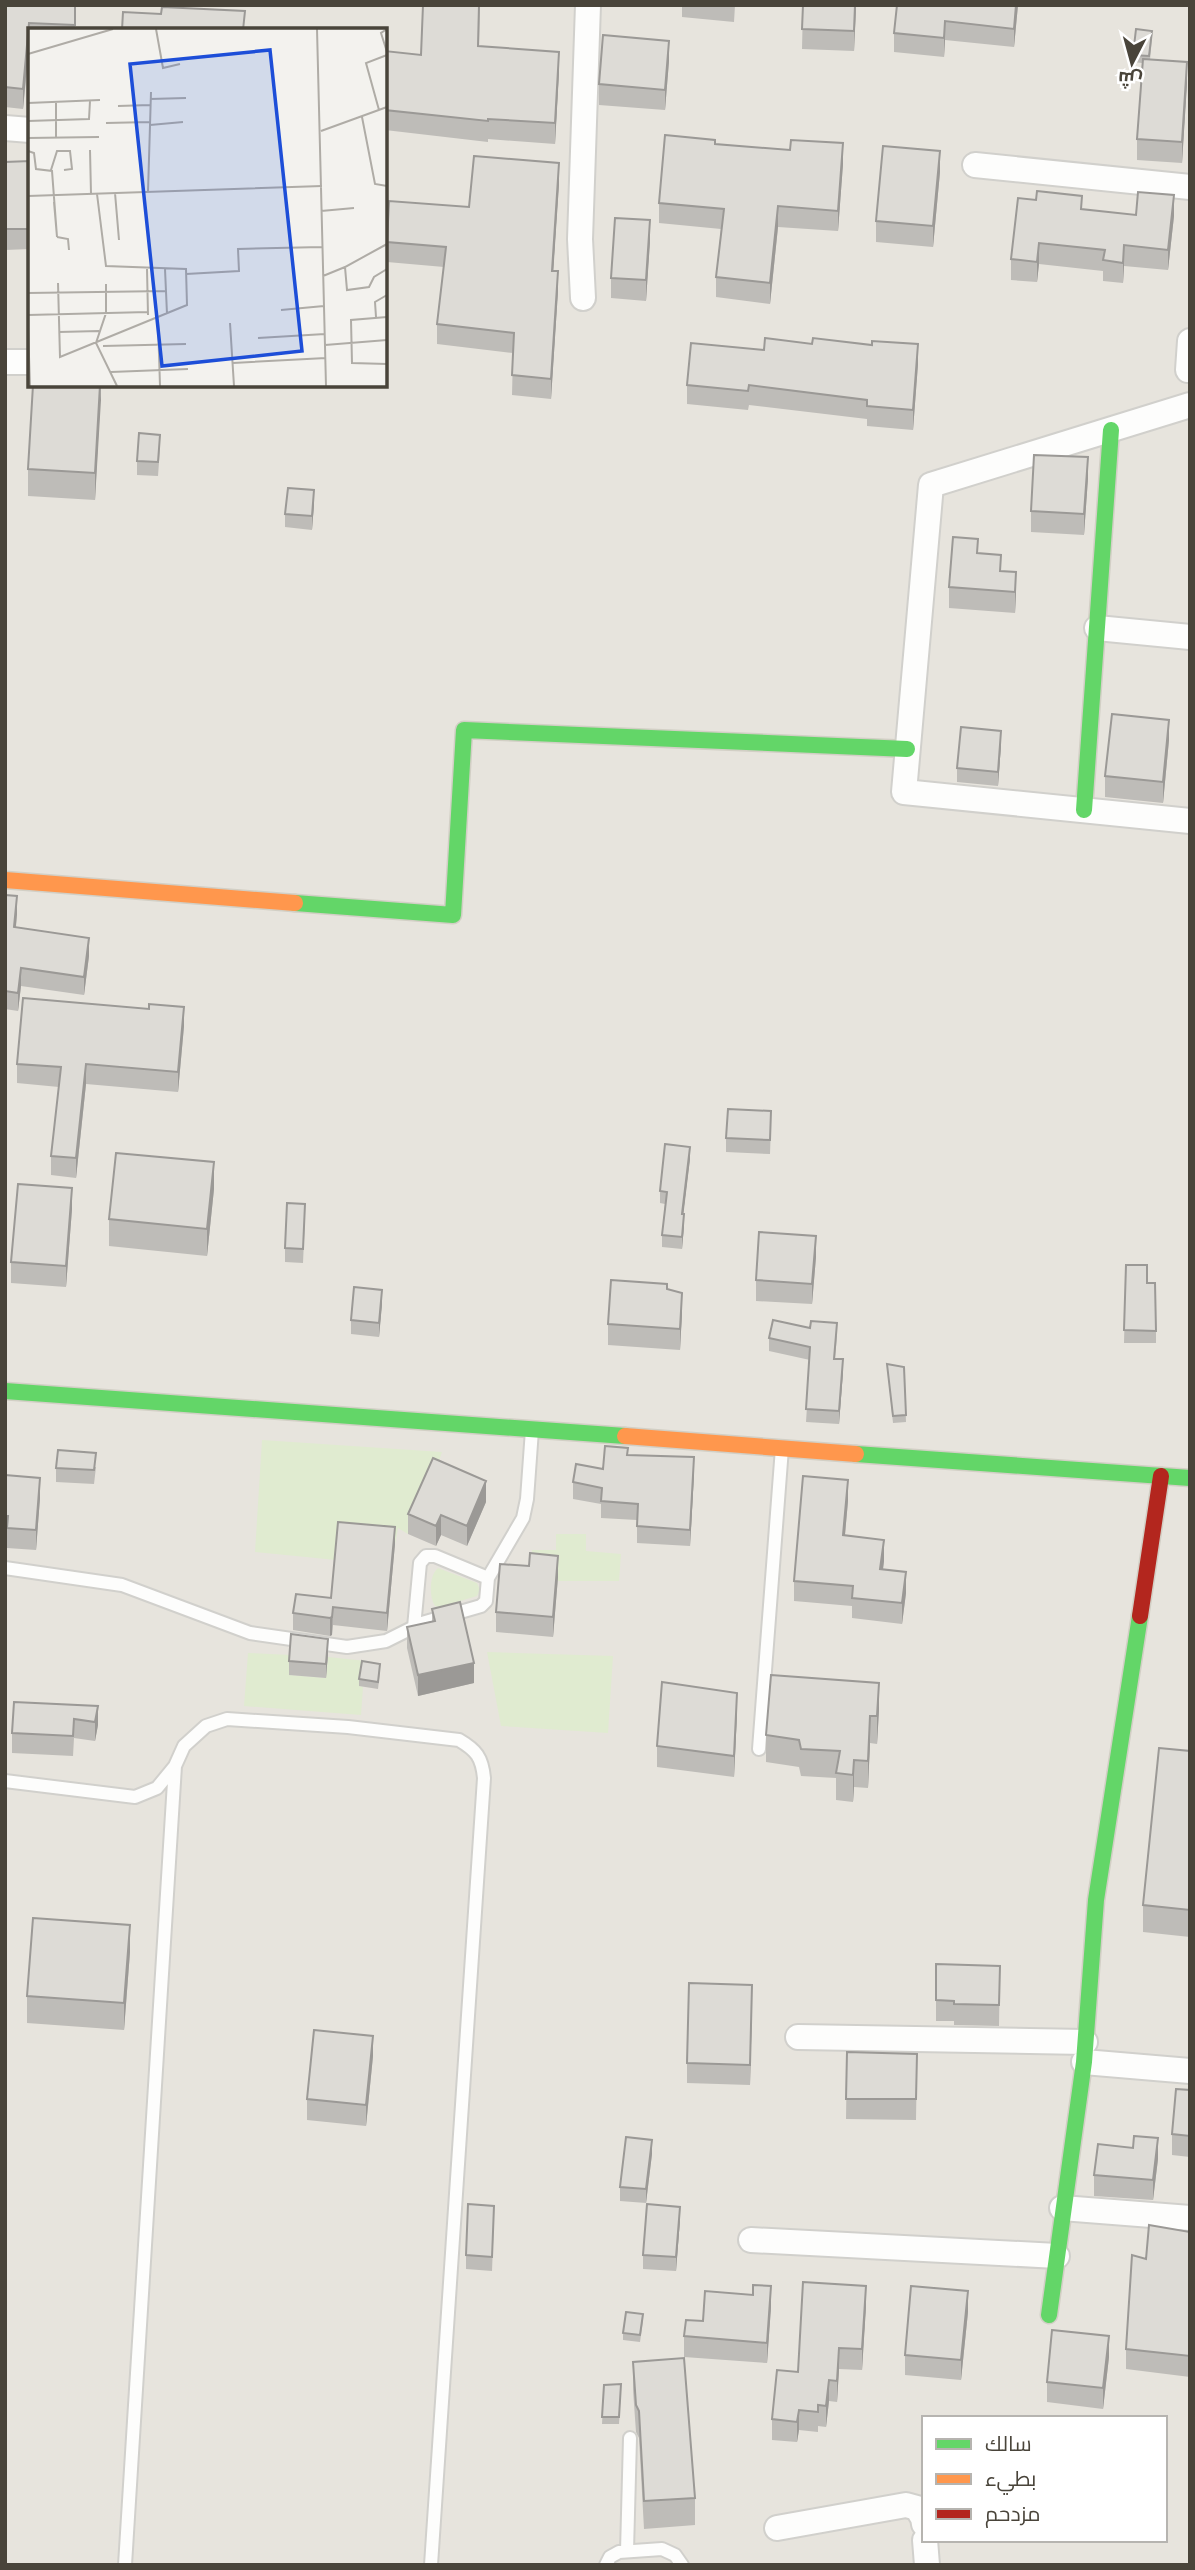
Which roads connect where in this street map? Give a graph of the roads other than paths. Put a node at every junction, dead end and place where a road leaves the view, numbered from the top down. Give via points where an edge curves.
1 (588, 5) edge
2 (5, 128) edge
3 (28, 130) edge
4 (975, 165) dead end
5 (1190, 187) edge
6 (583, 298) dead end
7 (1190, 341) edge
8 (5, 362) edge
9 (28, 362) edge
10 (1188, 370) dead end
11 (1190, 405) edge
12 (1111, 430) junction
13 (1097, 628) junction
14 (1190, 636) edge
15 (907, 749) junction
16 (1084, 810) junction
17 (1190, 821) edge
18 (5, 880) edge
19 (5, 1391) edge
20 (532, 1429) junction
21 (782, 1448) junction
22 (1161, 1476) junction
23 (1190, 1478) edge
24 (5, 1568) edge
25 (488, 1578) junction
26 (414, 1627) junction
27 (759, 1749) dead end
28 (175, 1766) junction
29 (5, 1781) edge
30 (798, 2037) dead end
31 (1084, 2052) junction
32 (1190, 2071) edge
33 (1062, 2208) junction
34 (1190, 2218) edge
35 (751, 2240) dead end
36 (1057, 2256) junction
37 (1049, 2315) dead end
38 (630, 2438) dead end
39 (922, 2516) edge
40 (777, 2528) dead end
41 (925, 2542) edge
42 (627, 2551) junction
43 (125, 2565) edge
44 (431, 2565) edge
45 (606, 2565) edge
46 (682, 2565) edge
47 (927, 2565) edge

1 - 6 street via 580,239
2 - 3 street
4 - 5 street
7 - 10 street
8 - 9 street
11 - 12 street
12 - 13 street
12 - 15 street via 931,485
13 - 14 street
13 - 16 street
15 - 16 street via 904,792
15 - 18 street via 464,730 453,915
16 - 17 street
19 - 20 street
20 - 21 street
20 - 25 lane via 523,1518
21 - 22 street
21 - 27 lane
22 - 23 street
22 - 31 street via 1096,1900
24 - 26 lane via 122,1585 250,1633 335,1646 386,1641
25 - 26 lane via 486,1601 481,1606
25 - 26 lane via 426,1556 421,1563
28 - 29 lane via 157,1788 135,1797
28 - 43 lane
28 - 44 lane via 191,1739 206,1726 227,1719 459,1740 475,1749 482,1761
30 - 31 street
31 - 32 street
31 - 33 street
33 - 34 street
33 - 36 street
35 - 36 street
36 - 37 street
38 - 42 lane
39 - 40 street via 917,2508 906,2505
41 - 47 street
42 - 45 lane via 614,2554
42 - 46 lane via 662,2549

